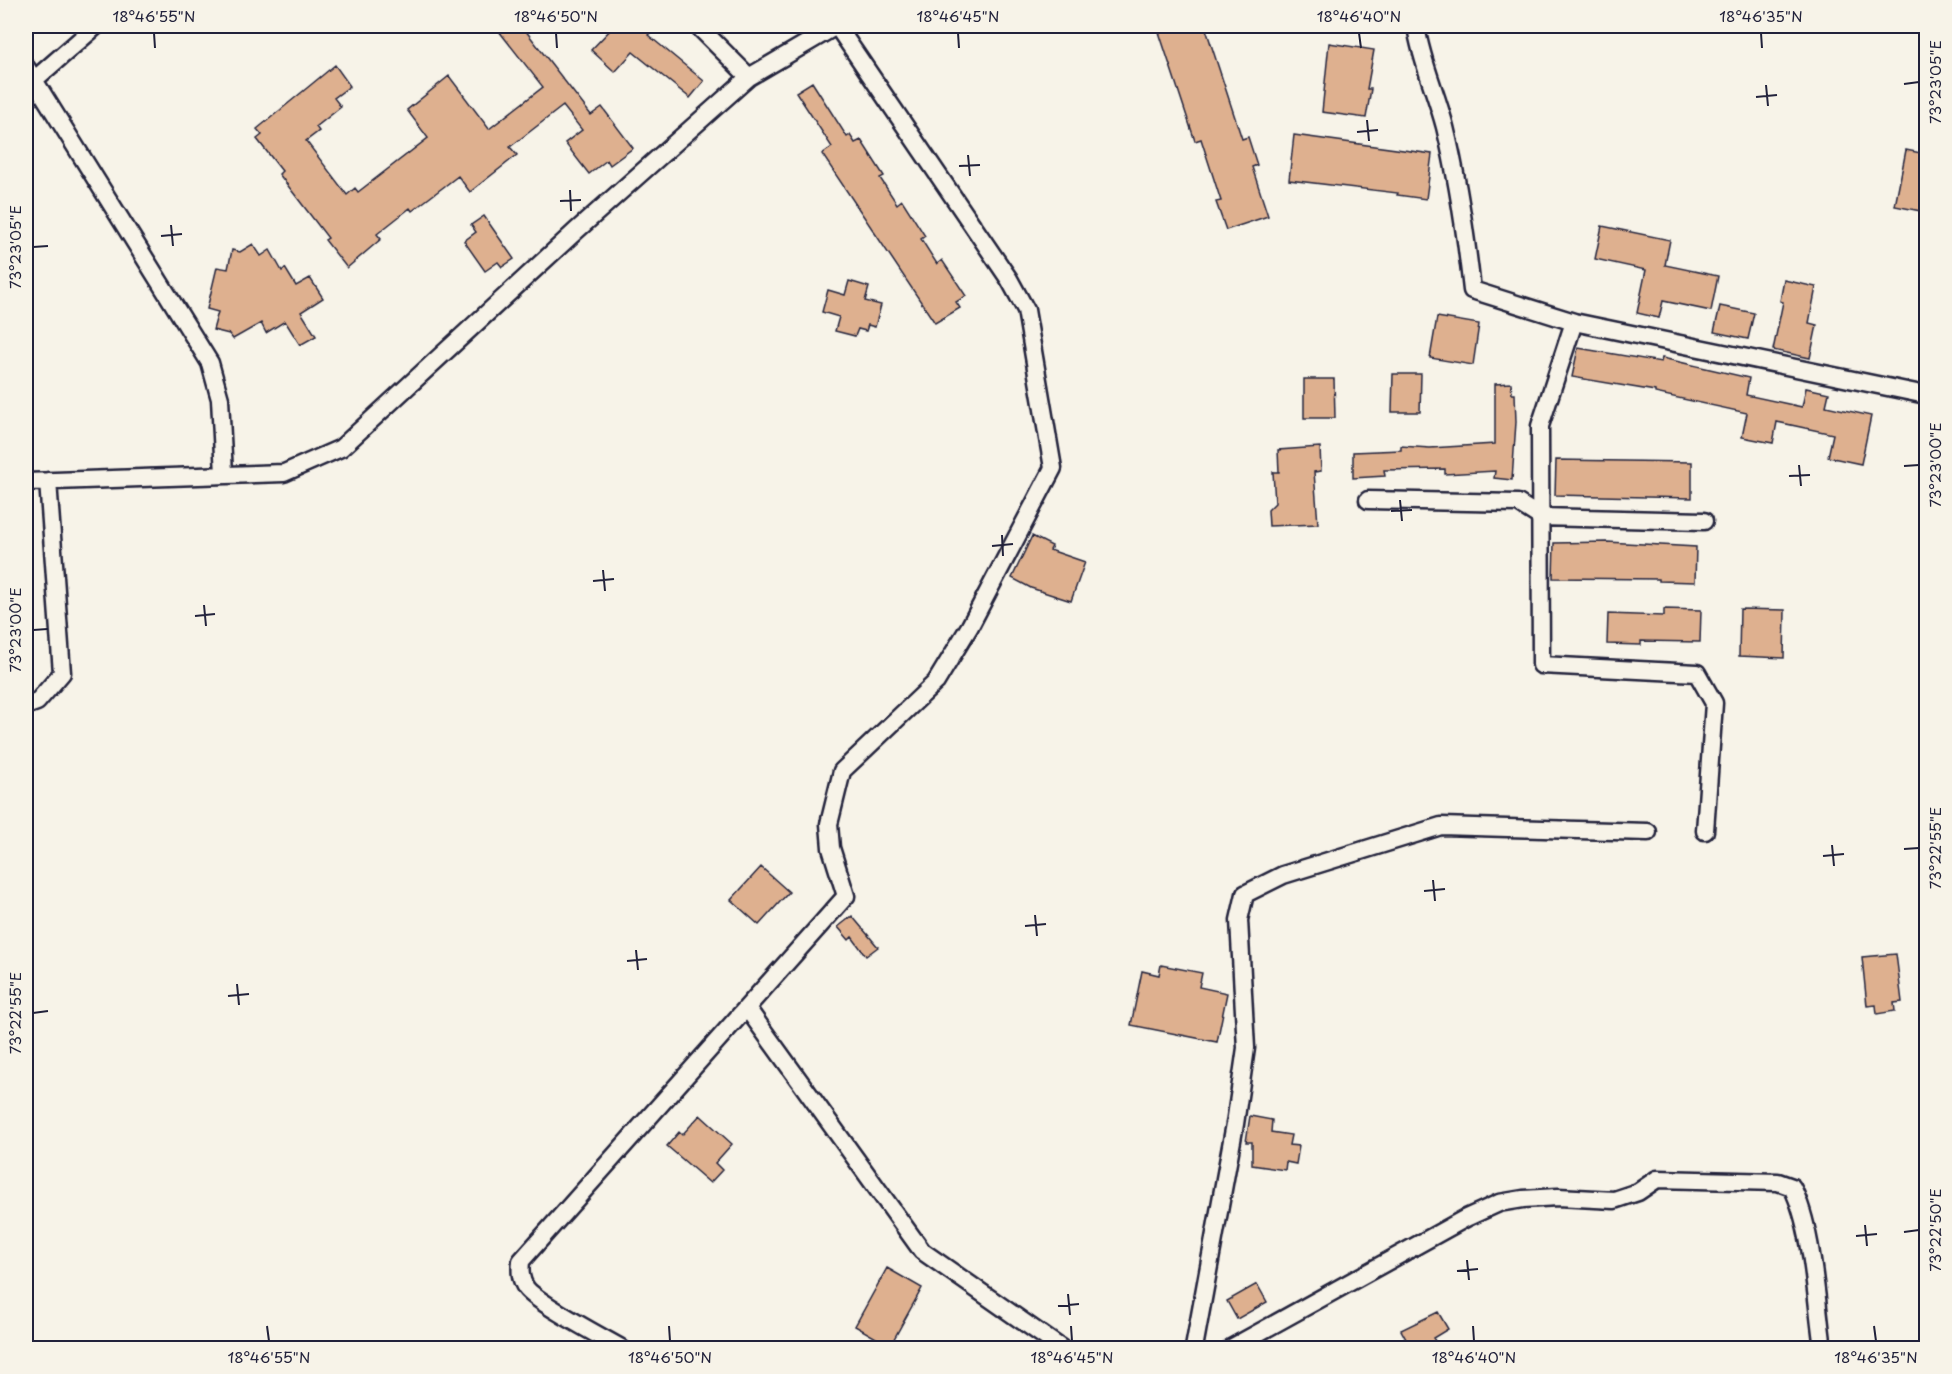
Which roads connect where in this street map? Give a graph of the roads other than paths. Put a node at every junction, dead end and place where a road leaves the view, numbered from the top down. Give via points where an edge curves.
1 (96, 26) edge
2 (698, 26) edge
3 (836, 26) edge
4 (1416, 26) edge
5 (749, 77) junction
6 (28, 78) edge
7 (1574, 322) junction
8 (1926, 395) edge
9 (224, 474) junction
10 (48, 481) junction
11 (26, 482) edge
12 (1368, 500) dead end
13 (1540, 517) junction
14 (1704, 521) dead end
15 (26, 706) edge
16 (1705, 831) dead end
17 (1648, 832) dead end
18 (747, 1008) junction
19 (621, 1348) edge
20 (1061, 1348) edge
21 (1194, 1348) edge
22 (1231, 1348) edge
23 (1824, 1348) edge

1 - 6 street
2 - 5 street
3 - 5 street
3 - 18 street via 1009,279 1026,310 1053,468 936,682 842,771 829,824 831,848 846,896
4 - 7 street via 1419,50 1445,126 1472,290
5 - 9 street via 341,448 284,473
6 - 9 street via 210,363 220,399
7 - 8 street
7 - 13 street via 1540,426
9 - 10 street
10 - 11 street
10 - 15 street via 62,673 37,702
12 - 13 street via 1518,503
13 - 14 street
13 - 16 street via 1541,665 1697,673 1714,703
17 - 21 street via 1441,826 1283,875 1245,894 1239,920 1246,1048
18 - 19 street via 521,1261 520,1273 527,1289
18 - 20 street via 922,1251
22 - 23 street via 1499,1203 1558,1197 1614,1200 1638,1192 1658,1179 1778,1182 1792,1187 1802,1212

